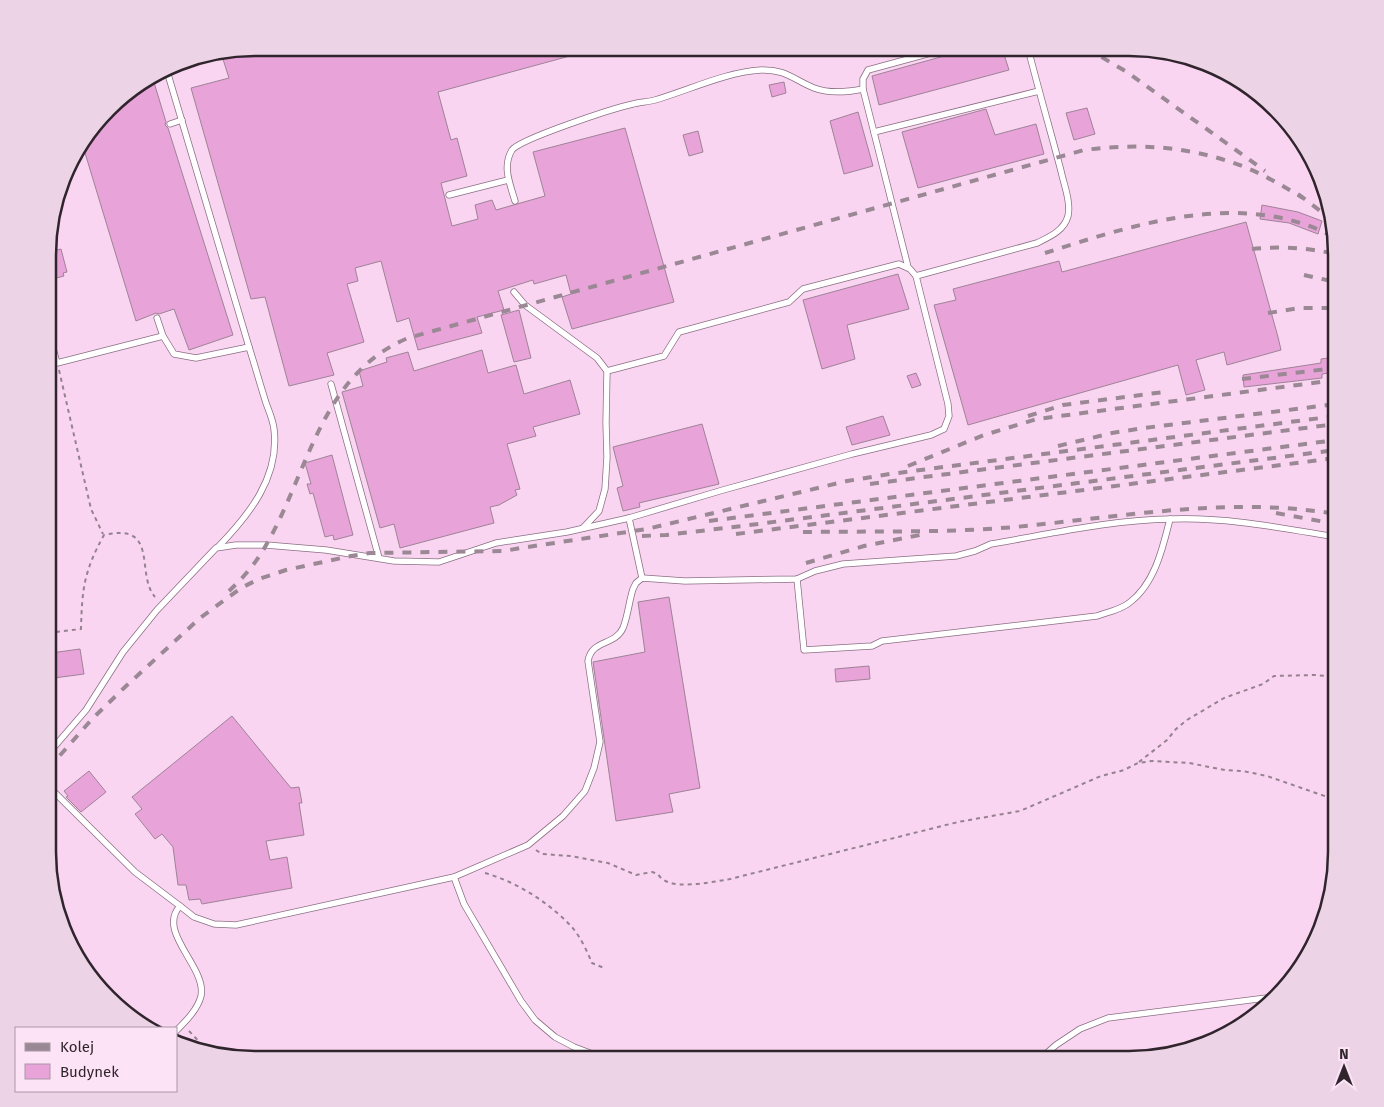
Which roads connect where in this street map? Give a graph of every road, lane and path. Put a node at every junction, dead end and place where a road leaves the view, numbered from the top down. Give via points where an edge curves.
1 (920, 56) edge
2 (1030, 56) edge
3 (168, 77) edge
4 (863, 89) junction
5 (1039, 91) junction
6 (182, 120) junction
7 (170, 124) dead end
8 (874, 132) junction
9 (508, 180) junction
10 (449, 195) dead end
11 (514, 201) dead end
12 (908, 268) junction
13 (916, 276) junction
14 (514, 292) dead end
15 (158, 318) dead end
16 (163, 336) junction
17 (249, 347) junction
18 (56, 359) edge
19 (57, 363) junction
20 (607, 371) junction
21 (331, 384) dead end
22 (629, 518) junction
23 (1170, 518) junction
24 (583, 528) junction
25 (104, 535) junction
26 (1328, 536) edge
27 (216, 548) junction
28 (379, 558) junction
29 (642, 578) junction
30 (797, 579) junction
31 (162, 605) junction
32 (56, 632) edge
33 (1328, 676) edge
34 (56, 745) edge
35 (1138, 763) junction
36 (56, 794) edge
37 (1328, 797) edge
38 (528, 845) junction
39 (471, 870) junction
40 (454, 877) junction
41 (180, 906) junction
42 (604, 968) dead end
43 (1263, 998) edge
44 (182, 1025) junction
45 (178, 1029) edge
46 (200, 1043) edge
47 (585, 1051) edge
48 (1049, 1051) edge

1 - 4 lane via 868,70 863,79
2 - 5 lane
3 - 6 lane
4 - 8 lane
4 - 9 lane via 833,92 816,89 777,71 741,73 537,136 513,149 506,164
5 - 8 lane
5 - 13 lane via 1068,199 1068,216 1064,225 1037,243
6 - 7 lane
6 - 17 lane
8 - 12 lane
9 - 10 lane
9 - 11 lane
12 - 13 lane
12 - 20 lane via 899,264 803,289 789,302 679,332 664,356
13 - 22 lane via 948,404 949,416 944,429 931,436 852,454
14 - 20 lane via 525,305 597,358
15 - 16 lane
16 - 17 lane via 174,354 196,358
16 - 19 lane
17 - 27 lane via 274,428 274,458 254,504
18 - 19 lane
19 - 25 path via 91,509
20 - 24 lane via 605,488 599,511
21 - 28 lane
22 - 24 lane
22 - 29 lane
23 - 26 lane via 1248,522
23 - 30 lane via 1103,524 991,544 956,556 843,564
23 - 30 lane via 1160,558 1146,584 1130,602 1096,616 882,641 872,646 804,650
24 - 28 lane via 496,543 439,562
25 - 31 path via 116,532 132,536 143,547 150,592
25 - 32 path via 85,579 81,629
27 - 28 lane via 236,545 299,548
27 - 31 lane
29 - 30 lane via 685,581
29 - 38 lane via 633,589 623,628 614,638 589,652 600,742 585,791 563,816
31 - 34 lane via 123,652 86,710
33 - 35 path via 1274,676 1263,684 1224,698 1187,720
35 - 37 path via 1189,763 1243,771
35 - 38 path via 1020,811 958,822 726,880 668,883 652,872 636,875 608,863 542,854
36 - 41 lane via 135,872
38 - 39 lane
39 - 40 lane
39 - 42 path via 513,882 542,901 572,927 592,963
40 - 41 lane via 236,926 214,924 194,917
40 - 47 lane via 464,904 535,1020 555,1037
41 - 44 lane via 173,918 176,935 198,976 202,993 196,1008
43 - 48 lane via 1108,1018 1080,1029
44 - 45 lane
44 - 46 path

